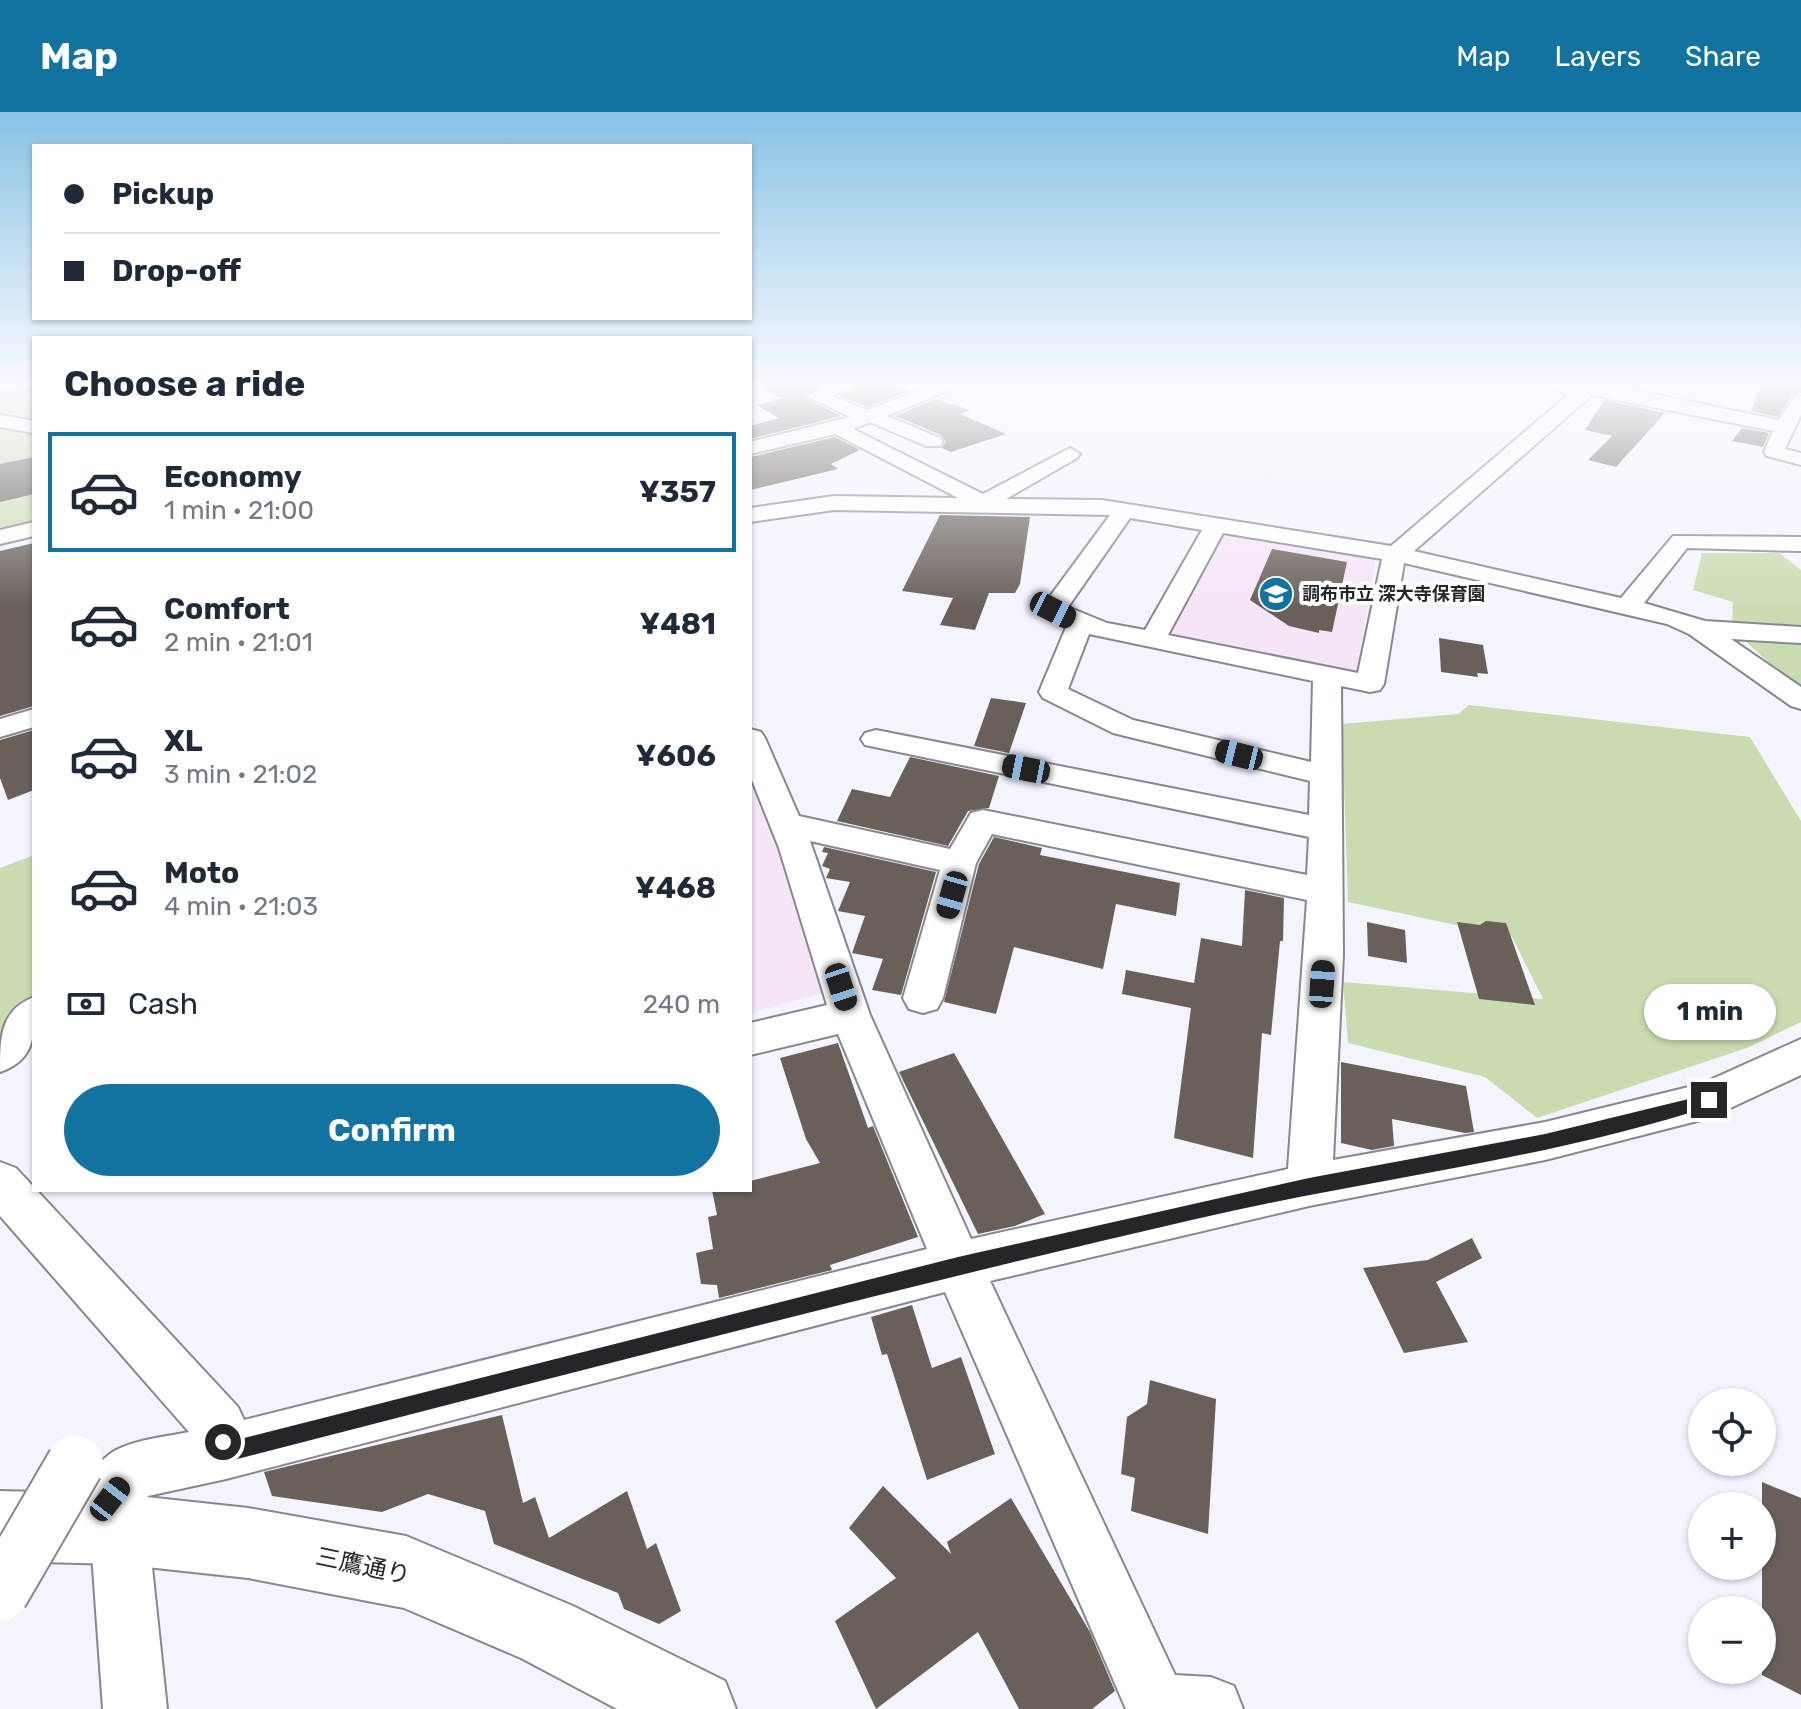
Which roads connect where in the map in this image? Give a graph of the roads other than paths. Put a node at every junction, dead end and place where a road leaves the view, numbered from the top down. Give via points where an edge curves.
1 (890, 458) edge
2 (1065, 458) edge
3 (1508, 458) edge
4 (1125, 510) junction
5 (986, 511) junction
6 (752, 515) edge
7 (1217, 523) junction
8 (32, 529) edge
9 (0, 537) edge
10 (1801, 544) edge
11 (1396, 554) junction
12 (1629, 605) junction
13 (1080, 624) junction
14 (1698, 628) junction
15 (1801, 635) edge
16 (1153, 639) junction
17 (1327, 678) junction
18 (1801, 700) edge
19 (32, 719) edge
20 (0, 728) edge
21 (876, 739) dead end
22 (752, 743) edge
23 (1326, 775) junction
24 (785, 824) junction
25 (1324, 829) junction
26 (959, 863) junction
27 (1324, 891) junction
28 (923, 998) dead end
29 (32, 1015) edge
30 (850, 1015) junction
31 (752, 1039) edge
32 (0, 1055) edge
33 (1801, 1056) edge
34 (0, 1183) edge
35 (1309, 1185) junction
36 (958, 1265) junction
37 (226, 1452) junction
38 (93, 1507) junction
39 (0, 1526) edge
40 (0, 1593) edge
41 (1175, 1708) edge
42 (135, 1709) edge
43 (697, 1709) edge

1 - 5 street
2 - 5 street
3 - 11 street
4 - 5 street
4 - 7 street
4 - 13 street via 1053,610
5 - 6 street via 834,503
7 - 11 street
7 - 16 street
8 - 9 street
10 - 12 street via 1681,541
11 - 12 street
11 - 17 street via 1389,568 1370,684
12 - 14 street
13 - 16 street
13 - 23 street via 1053,692 1123,727
14 - 15 street
14 - 18 street
16 - 17 street
17 - 23 street
19 - 20 street
21 - 25 street
22 - 24 street
23 - 25 street
24 - 26 street
24 - 30 street
25 - 27 street
26 - 27 street via 983,821
26 - 28 street
27 - 35 street
29 - 32 street
30 - 31 street
30 - 36 street
33 - 35 street via 1709,1100 1545,1141
34 - 37 street via 219,1426
35 - 36 street
36 - 37 street
36 - 41 street
37 - 38 street via 132,1471
38 - 39 main road, 三鷹通り
38 - 40 street, bridge
38 - 42 street
38 - 43 main road, 三鷹通り via 406,1572 547,1632

